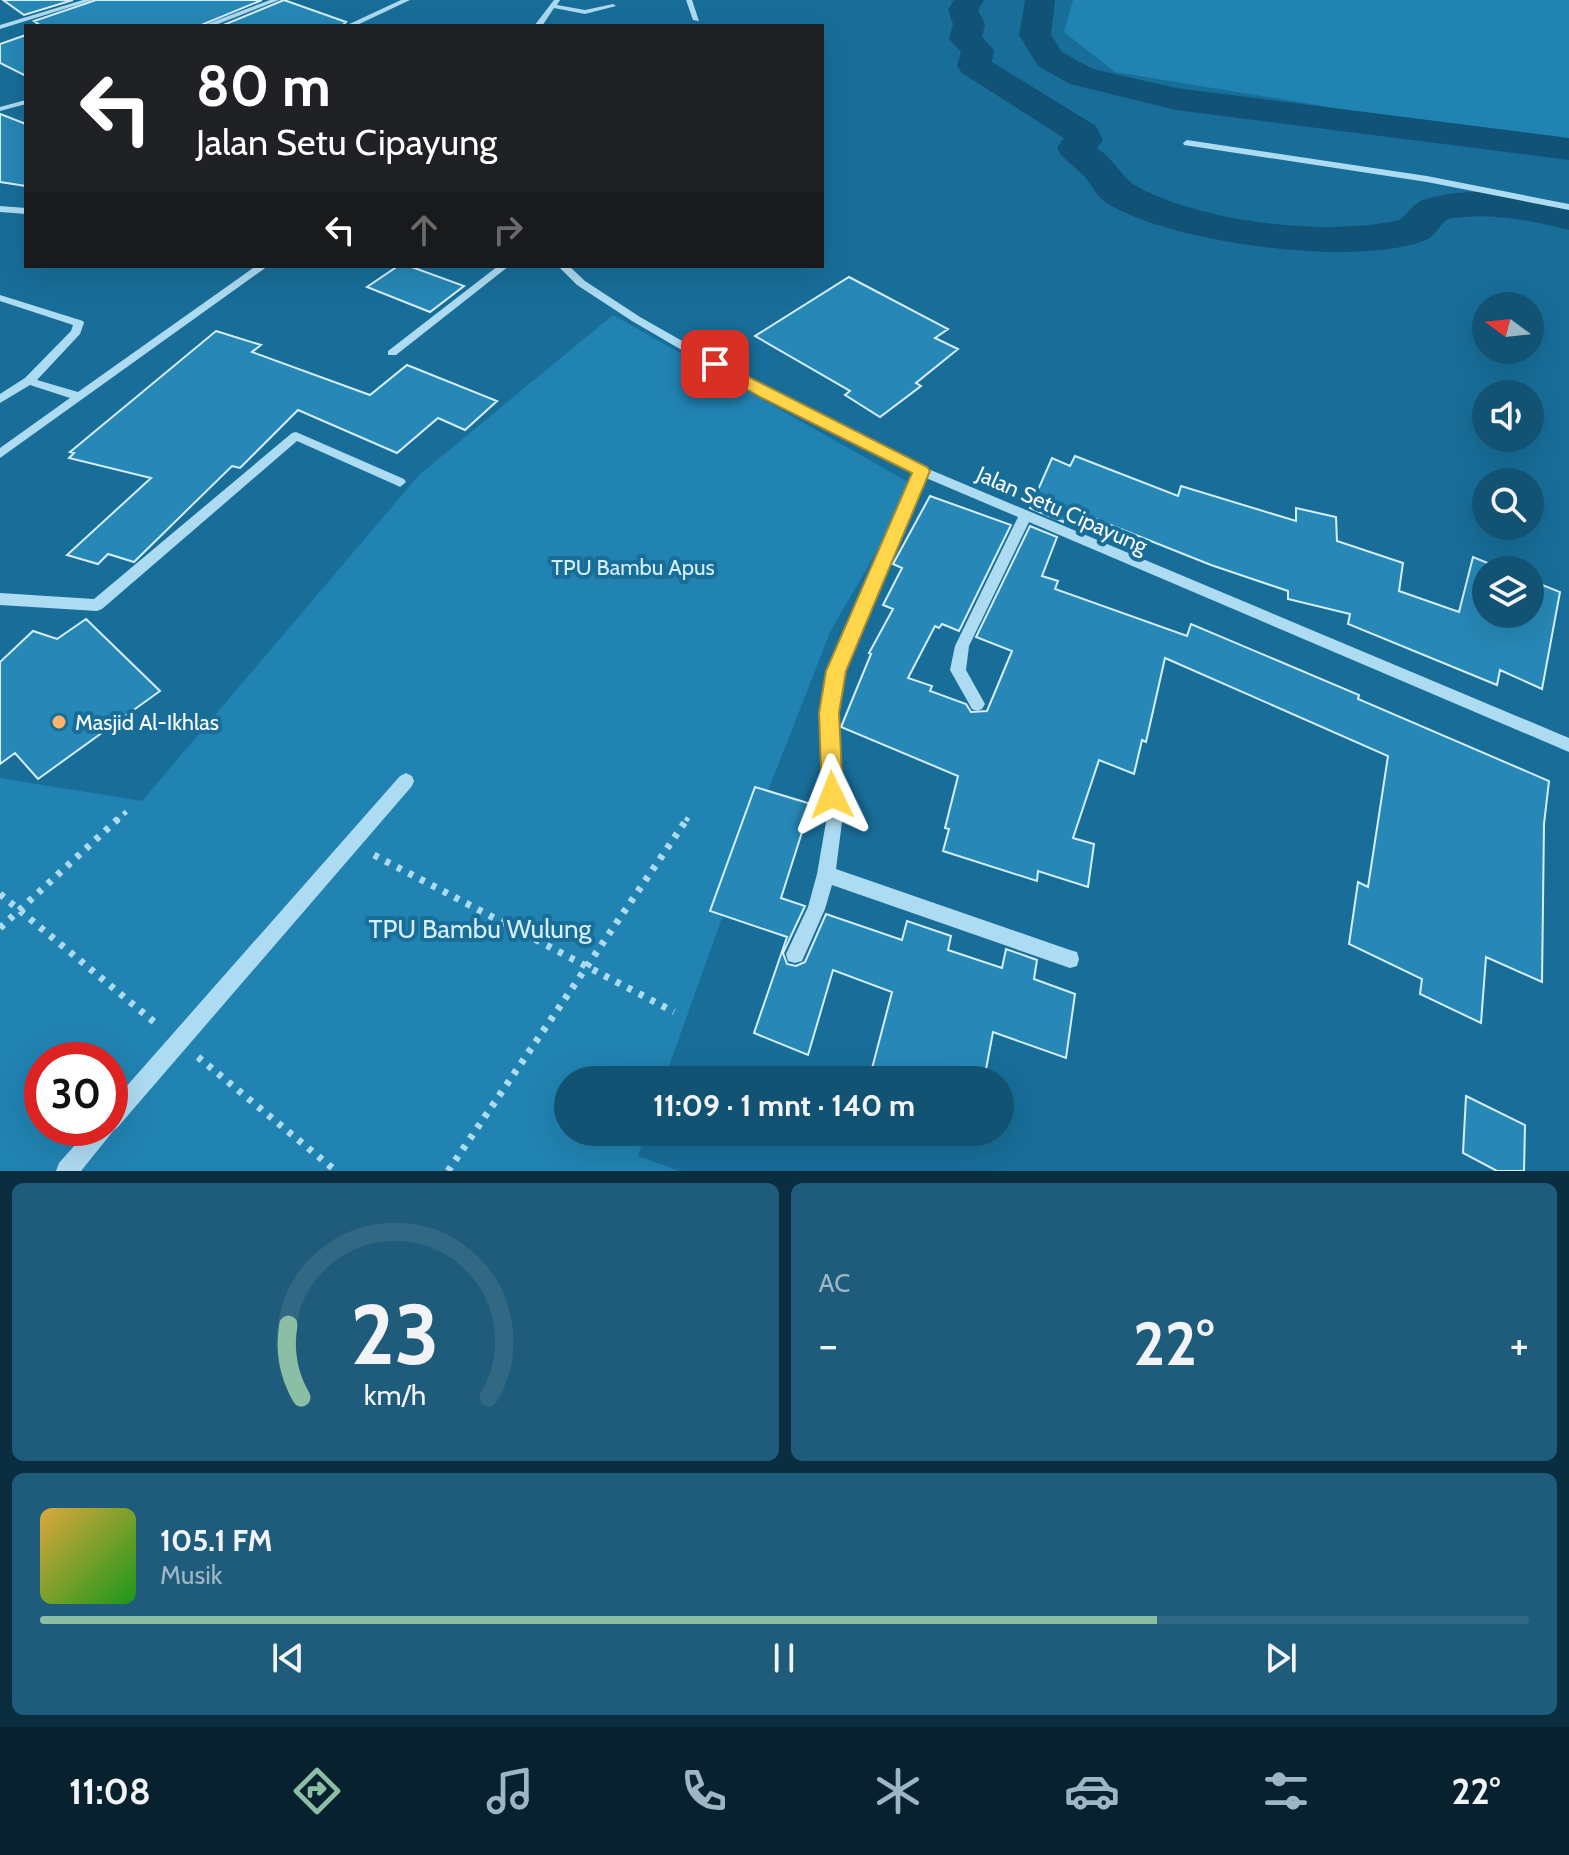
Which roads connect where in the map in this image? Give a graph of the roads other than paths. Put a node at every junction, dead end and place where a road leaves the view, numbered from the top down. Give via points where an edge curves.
1 (90, 0) edge
2 (276, 0) edge
3 (407, 0) edge
4 (689, 0) edge
5 (555, 3) edge
6 (613, 6) dead end
7 (697, 20) dead end
8 (211, 24) edge
9 (353, 24) edge
10 (539, 24) edge
11 (0, 27) edge
12 (24, 103) edge
13 (0, 109) edge
14 (1187, 143) dead end
15 (1569, 207) edge
16 (0, 209) edge
17 (24, 211) edge
18 (260, 268) edge
19 (501, 268) edge
20 (565, 268) edge
21 (0, 298) edge
22 (392, 353) dead end
23 (29, 381) junction
24 (80, 397) junction
25 (0, 399) edge
26 (0, 454) edge
27 (922, 471) junction
28 (400, 482) dead end
29 (1026, 515) junction
30 (0, 599) edge
31 (977, 704) dead end
32 (1569, 745) edge
33 (406, 781) dead end
34 (826, 874) junction
35 (795, 954) dead end
36 (1070, 959) dead end
37 (128, 1100) edge
38 (89, 1146) edge
39 (67, 1171) edge

1 - 11 street
2 - 8 street
3 - 9 street
4 - 7 street
5 - 6 street via 585,12
5 - 10 street
12 - 13 street
14 - 15 street via 1427,179
16 - 17 street
18 - 24 street
19 - 22 street
20 - 27 street, Jalan Setu Cipayung via 636,319 741,380
21 - 23 street via 79,323
23 - 24 street
23 - 25 street
24 - 26 street
27 - 29 street, Jalan Setu Cipayung
27 - 34 street via 836,671 829,713 834,822
28 - 30 street via 296,436 97,605
29 - 31 street via 962,646 958,670
29 - 32 street, Jalan Setu Cipayung
33 - 37 street
34 - 35 street
34 - 36 street
38 - 39 street

